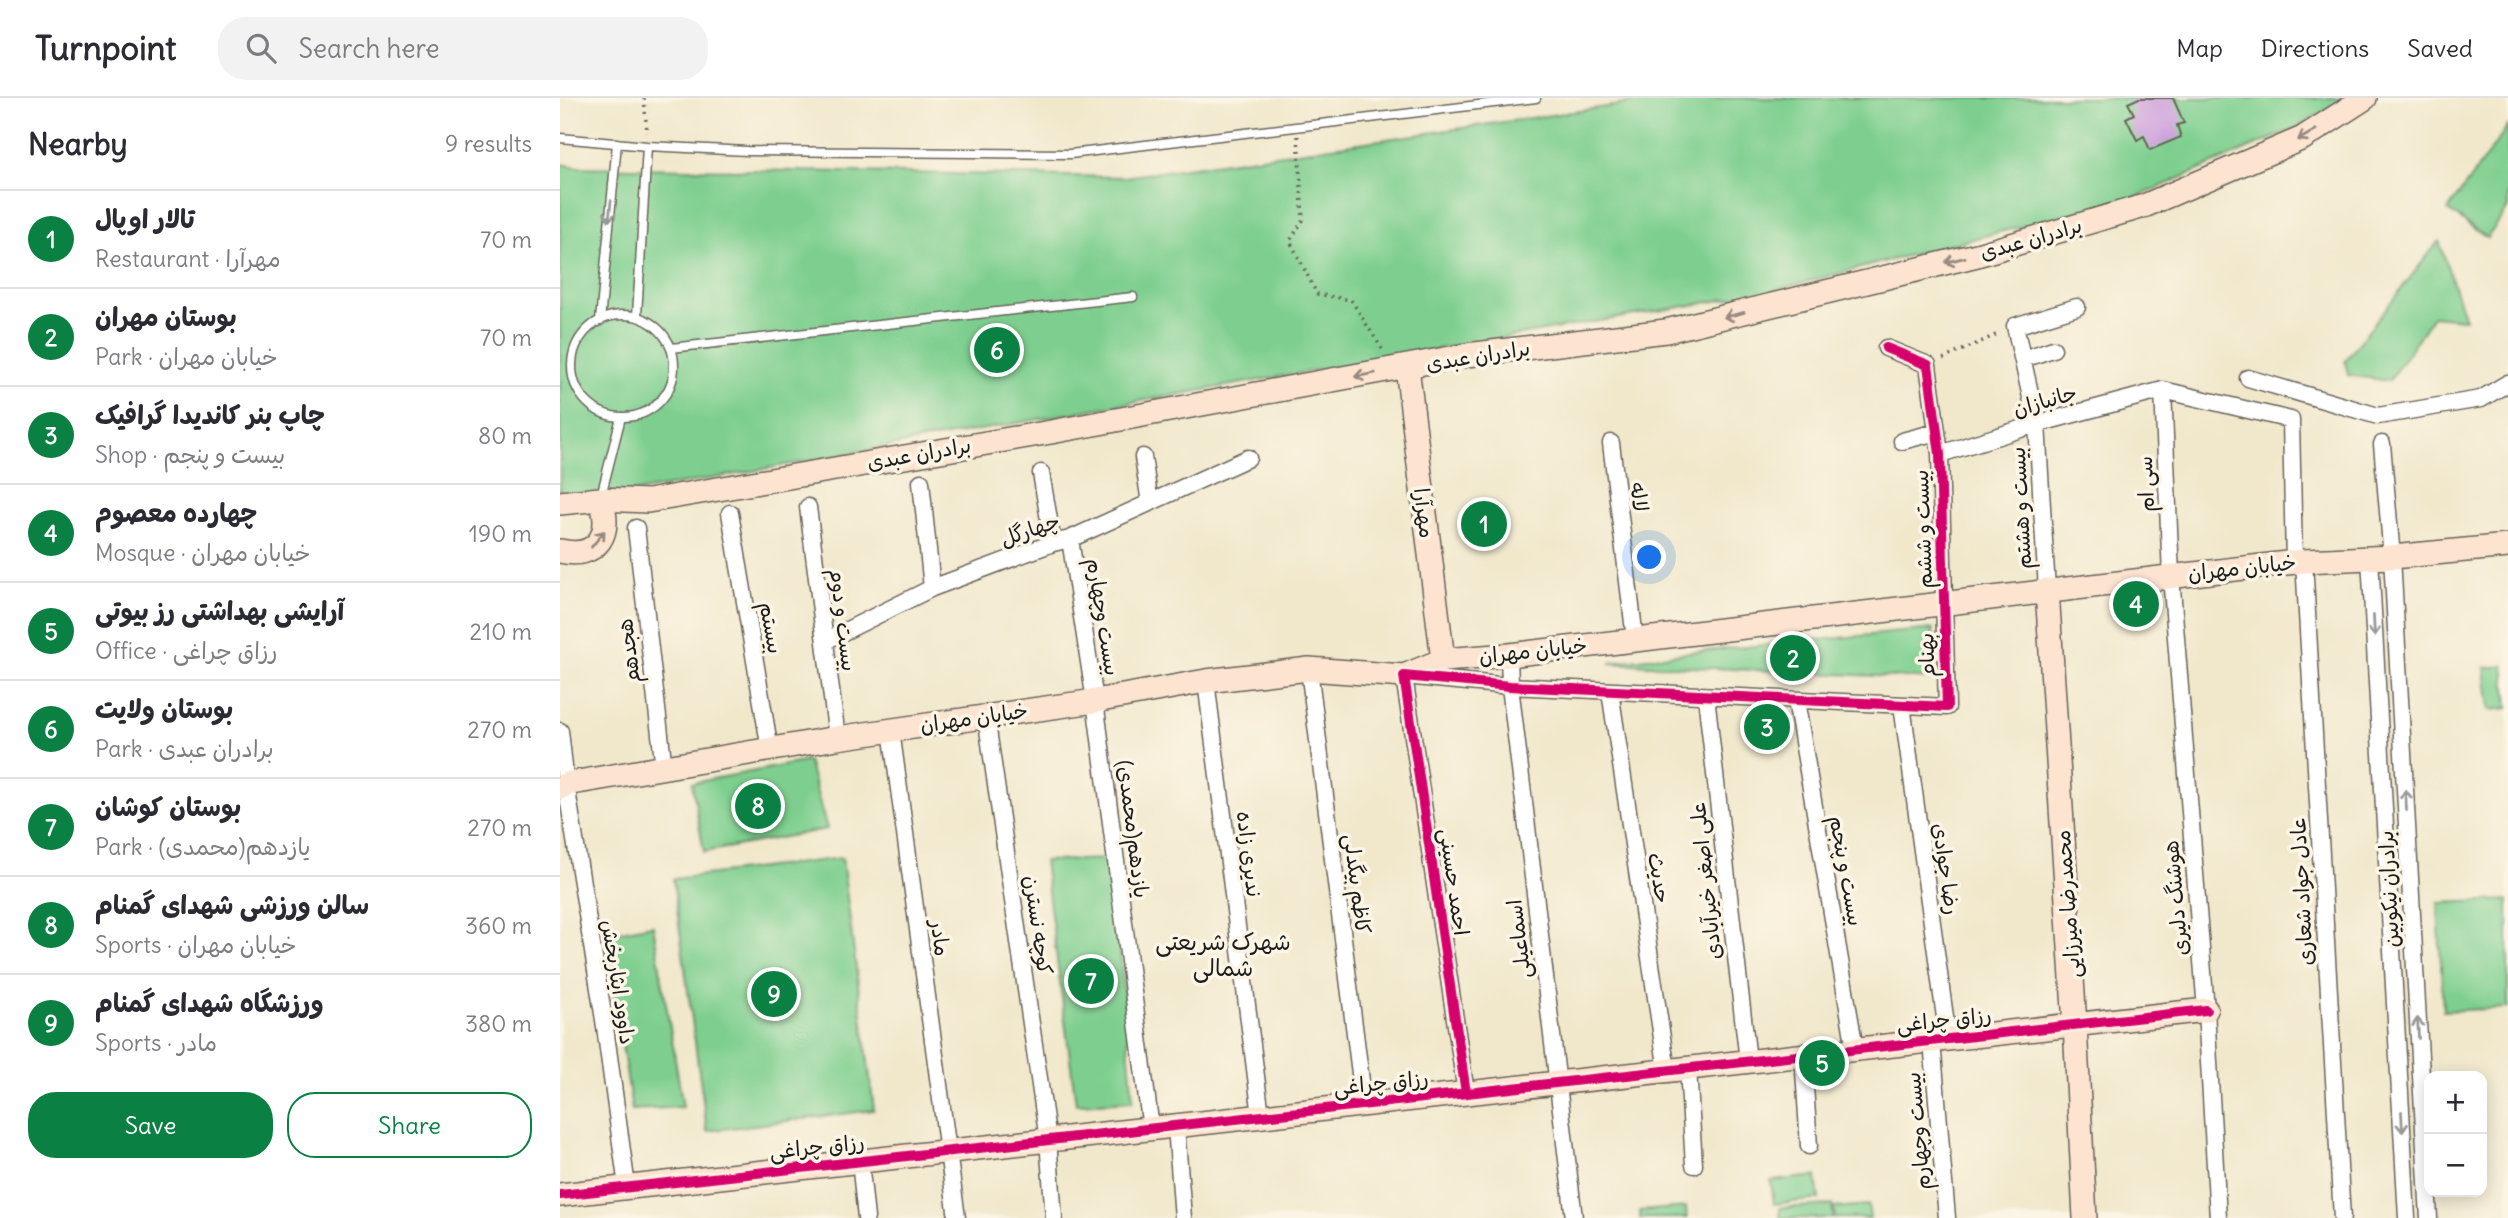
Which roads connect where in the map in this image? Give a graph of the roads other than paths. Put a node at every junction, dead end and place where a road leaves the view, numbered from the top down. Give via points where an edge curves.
1 (1536, 98) edge
2 (2365, 98) edge
3 (560, 138) edge
4 (617, 143) junction
5 (648, 146) junction
6 (1133, 298) dead end
7 (2077, 307) dead end
8 (637, 316) junction
9 (600, 321) junction
10 (671, 348) junction
11 (1886, 348) dead end
12 (2053, 349) dead end
13 (2023, 359) junction
14 (1397, 362) junction
15 (2248, 378) dead end
16 (2508, 383) edge
17 (2163, 390) junction
18 (621, 417) junction
19 (2037, 424) junction
20 (1937, 432) junction
21 (1902, 442) dead end
22 (1611, 443) dead end
23 (2382, 444) dead end
24 (1940, 454) junction
25 (1143, 457) dead end
26 (1248, 458) dead end
27 (1041, 473) dead end
28 (921, 482) dead end
29 (600, 499) junction
30 (560, 503) edge
31 (1150, 503) junction
32 (808, 507) dead end
33 (730, 513) dead end
34 (636, 528) dead end
35 (1070, 539) junction
36 (1053, 543) junction
37 (2508, 546) edge
38 (560, 551) edge
39 (2381, 557) junction
40 (2299, 562) junction
41 (2171, 576) junction
42 (932, 588) junction
43 (2047, 590) junction
44 (1944, 602) junction
45 (1636, 639) junction
46 (825, 641) junction
47 (1509, 654) junction
48 (1443, 660) junction
49 (1309, 669) junction
50 (1404, 676) junction
51 (1206, 681) junction
52 (1510, 686) junction
53 (1609, 691) junction
54 (1706, 696) junction
55 (1796, 700) junction
56 (1095, 701) junction
57 (1902, 705) junction
58 (986, 716) junction
59 (891, 730) junction
60 (560, 731) edge
61 (837, 738) junction
62 (770, 750) junction
63 (664, 769) junction
64 (562, 784) edge
65 (2206, 1010) junction
66 (2076, 1025) junction
67 (1940, 1040) junction
68 (1855, 1049) junction
69 (1803, 1055) junction
70 (1748, 1062) junction
71 (1678, 1069) junction
72 (1557, 1083) junction
73 (1466, 1093) junction
74 (1364, 1105) junction
75 (1261, 1116) junction
76 (1176, 1126) junction
77 (1151, 1129) junction
78 (1048, 1140) junction
79 (1809, 1146) dead end
80 (949, 1151) junction
81 (860, 1161) junction
82 (1694, 1165) dead end
83 (627, 1187) junction
84 (560, 1195) edge
85 (866, 1218) edge
86 (957, 1218) edge
87 (1054, 1218) edge
88 (1183, 1218) edge
89 (1574, 1218) edge
90 (1947, 1218) edge
91 (2085, 1218) edge
92 (2218, 1218) edge
93 (2342, 1218) edge
94 (2407, 1218) edge
95 (2429, 1218) edge

1 - 5 lane via 1070,154
2 -> 14 main road, برادران عبدی via 2303,138 2144,206 1977,255 1667,331
3 - 4 lane
4 - 5 lane
4 -> 9 lane
5 - 8 lane
6 - 10 lane
7 - 13 street, بیست و هشتم via 2015,326
8 - 9 lane via 616,315
8 - 10 lane via 663,332
9 - 18 lane via 577,345 573,378 590,405
10 - 18 lane via 674,373 664,397 637,416
11 - 20 street, بیست و ششم via 1928,365
12 - 13 street
13 - 19 street, بیست و هشتم
14 -> 29 main road, برادران عبدی via 648,501
14 - 48 main road, مهرآرا
15 - 16 street via 2378,416 2482,399
17 - 19 street, جانبازان
17 - 40 street, عادل جواد شعاری via 2291,420
17 - 41 street, سی ام
18 - 29 lane
19 - 24 street, جانبازان
19 - 43 street, بیست و هشتم
20 - 21 street
20 - 24 street, بیست و ششم
22 - 45 street, لاله
23 - 39 street
24 - 44 street, بیست و ششم
25 - 31 street
26 - 31 street, چهارگل
27 - 36 street
28 - 42 street
29 - 30 main road, برادران عبدی
38 -> 29 main road via 583,552 597,545 606,530 607,514
31 - 35 street, چهارگل
32 - 46 street, بیست و دوم
33 - 62 street, بیستم
34 - 63 street, هجدهم
35 - 36 street, چهارگل
35 - 56 street, بیست وچهارم
36 - 42 street, چهارگل
37 - 39 main road, خیابان مهران
39 - 40 main road, خیابان مهران
39 -> 94 street, برادران نیکوبین
95 -> 39 street, برادران نیکوبین
40 - 41 main road, خیابان مهران
40 - 93 street, عادل جواد شعاری
41 - 43 main road, خیابان مهران
41 - 65 street, هوشنگ دلیری
42 - 46 street, چهارگل
43 - 44 main road, خیابان مهران
43 - 66 main road, محمدرضا میرزایی
44 - 45 main road, خیابان مهران
44 - 57 street, بهنام via 1947,707
45 - 47 main road, خیابان مهران
46 - 61 street, بیست و دوم
47 - 48 main road, خیابان مهران
47 - 52 street, اسماعیلی
48 - 50 main road, خیابان مهران
49 - 50 main road, خیابان مهران
49 - 51 main road, خیابان مهران
49 - 74 street, کاظم بیگدلی
50 - 52 street
50 - 73 street, احمد حسینی
51 - 56 main road, خیابان مهران
51 - 75 street, ندیری زاده
52 - 53 street
52 - 72 street, اسماعیلی
53 - 54 street
53 - 71 street, حدیث
54 - 55 street
54 - 70 street, علی اصغر خیرآبادی
55 - 57 street
55 - 68 street, بیست و پنجم
56 - 58 main road, خیابان مهران
56 - 77 street, یازدهم(محمدی)
57 - 67 street, رضا جوادی
58 - 59 main road, خیابان مهران
58 - 78 street, کوچه نسترن
59 - 61 main road, خیابان مهران
59 - 80 street, مادر
60 - 64 street, داوود ایثاربخش
61 - 62 main road, خیابان مهران
62 - 63 main road, خیابان مهران
63 - 64 main road, خیابان مهران
64 - 83 street, داوود ایثاربخش via 604,1020
65 - 66 main road, رزاق چراغی
65 - 92 street, هوشنگ دلیری
66 - 67 main road, رزاق چراغی
66 - 91 main road, محمدرضا میرزایی
67 - 68 main road, رزاق چراغی
67 - 90 street, بیست وچهارم
68 - 69 main road, رزاق چراغی
69 - 70 main road, رزاق چراغی
69 - 79 street
70 - 71 main road, رزاق چراغی
71 - 72 main road, رزاق چراغی
71 - 82 street, حدیث
72 - 73 main road, رزاق چراغی
72 - 89 street, اسماعیلی
73 - 74 main road, رزاق چراغی
74 - 75 main road, رزاق چراغی
75 - 76 main road, رزاق چراغی
76 - 77 main road, رزاق چراغی
76 - 88 street
77 - 78 main road, رزاق چراغی
78 - 80 main road, رزاق چراغی
78 - 87 street, کوچه نسترن
80 - 81 main road, رزاق چراغی
80 - 86 street, مادر
81 - 83 main road, رزاق چراغی
81 - 85 street
83 - 84 main road, رزاق چراغی

